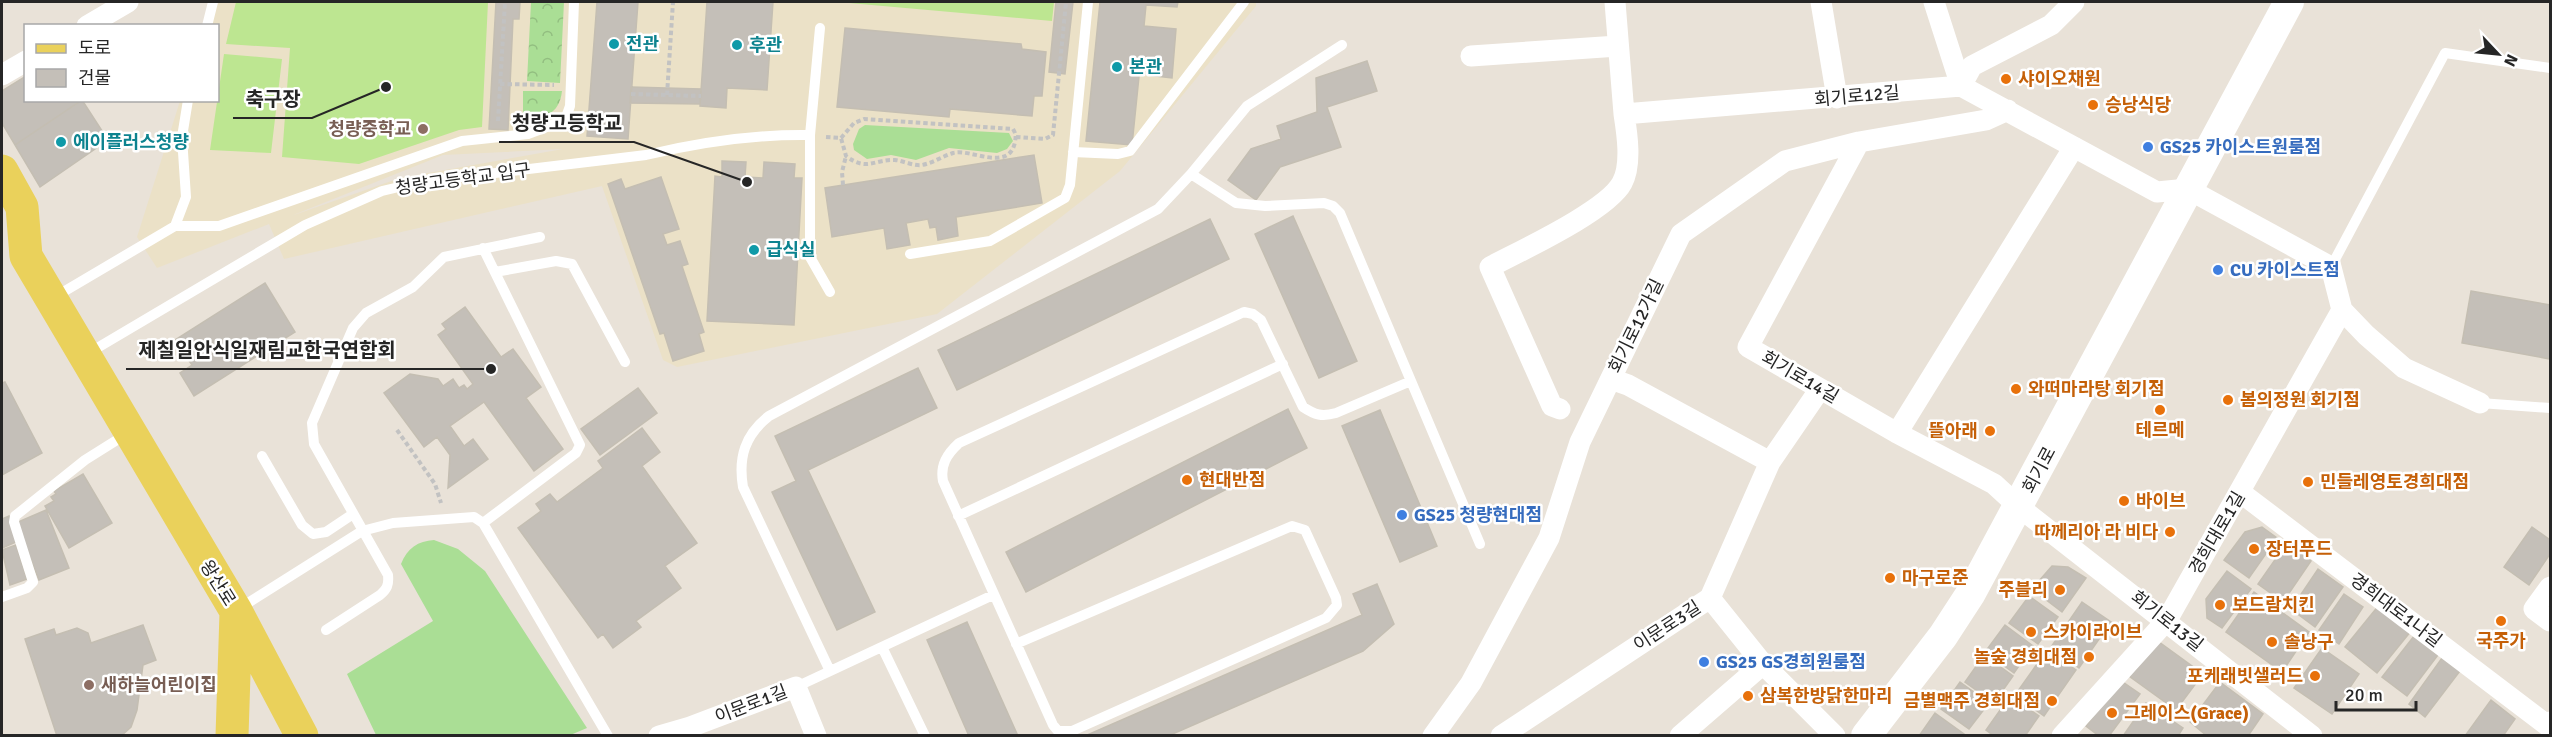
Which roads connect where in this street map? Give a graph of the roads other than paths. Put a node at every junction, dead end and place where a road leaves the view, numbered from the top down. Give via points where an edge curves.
1 (128, 2) edge
2 (213, 2) edge
3 (574, 2) edge
4 (1088, 2) edge
5 (1244, 2) edge
6 (1615, 2) edge
7 (1821, 2) edge
8 (1934, 2) edge
9 (2074, 2) edge
10 (2289, 2) edge
11 (90, 24) edge
12 (208, 24) edge
13 (820, 28) dead end
14 (1342, 45) dead end
15 (1618, 46) junction
16 (1471, 57) dead end
17 (24, 62) edge
18 (2550, 68) edge
19 (2, 75) edge
20 (1961, 86) junction
21 (1837, 98) junction
22 (188, 102) edge
23 (2008, 110) junction
24 (1624, 114) junction
25 (810, 135) junction
26 (1859, 142) junction
27 (2074, 147) junction
28 (1073, 153) junction
29 (2, 171) edge
30 (1191, 174) junction
31 (2188, 189) junction
32 (175, 226) junction
33 (540, 237) dead end
34 (483, 248) junction
35 (14, 250) edge
36 (910, 254) dead end
37 (2331, 267) junction
38 (495, 272) junction
39 (830, 292) dead end
40 (50, 299) junction
41 (2342, 310) junction
42 (83, 356) junction
43 (626, 362) dead end
44 (1283, 364) junction
45 (1611, 379) junction
46 (1411, 381) junction
47 (1820, 389) junction
48 (2480, 403) joint
49 (2550, 408) edge
50 (1560, 409) dead end
51 (129, 433) junction
52 (1897, 433) junction
53 (262, 456) dead end
54 (1770, 462) junction
55 (2240, 492) junction
56 (2019, 507) junction
57 (353, 514) junction
58 (958, 516) junction
59 (483, 523) junction
60 (362, 531) junction
61 (1480, 544) dead end
62 (2550, 586) edge
63 (993, 595) junction
64 (2, 597) edge
65 (1710, 598) junction
66 (236, 611) junction
67 (2167, 620) junction
68 (2550, 621) edge
69 (326, 630) dead end
70 (1016, 644) junction
71 (882, 647) junction
72 (1763, 664) junction
73 (830, 671) junction
74 (796, 687) junction
75 (2550, 725) edge
76 (691, 731) edge
77 (232, 735) edge
78 (302, 735) edge
79 (608, 735) edge
80 (658, 735) edge
81 (816, 735) edge
82 (925, 735) edge
83 (1433, 735) edge
84 (1501, 735) edge
85 (1680, 735) edge
86 (1835, 735) edge
87 (1866, 735) edge
88 (2064, 735) edge
89 (2312, 735) edge

1 - 11 street
2 - 12 lane
3 - 32 lane via 569,113 565,120 528,135 462,141 219,226
4 - 28 lane
5 - 28 lane via 1130,151
6 - 15 street
7 - 21 street
8 - 20 street
9 - 20 street via 2051,25 1972,66
10 - 31 main road, 회기로
13 - 25 lane
14 - 30 lane via 1247,106
15 - 16 street
15 - 24 street
17 - 19 street
18 - 37 lane via 2445,53
20 - 21 street, 회기로12길
20 - 23 street
21 - 24 street, 회기로12길
22 - 32 lane via 182,137 186,197
23 - 26 street, 회기로12가길 via 1986,120
23 - 27 street
24 - 50 street via 1629,147 1623,183 1592,212 1490,267 1552,406
25 - 39 lane via 810,257
25 - 42 lane, 청량고등학교 입구 via 754,135 646,155 401,185 305,225
26 - 45 street, 회기로12가길 via 1785,161 1681,234
26 - 47 street, 회기로14길 via 1748,347
27 - 31 street via 2157,192
27 - 52 street
28 - 36 lane via 1068,192 1057,204 990,241
29 - 35 main road, 왕산로 via 22,207
30 - 46 lane via 1236,203 1333,206 1340,213
30 - 73 lane via 1146,217 757,425 743,450 743,487
31 - 37 street
31 - 56 main road, 회기로
32 - 40 lane
33 - 34 lane
34 - 38 lane
34 - 57 lane via 444,257 419,283 366,313 352,328 311,430 314,444
35 - 40 main road, 왕산로
37 - 41 street
38 - 43 lane via 556,261 572,264
38 - 59 lane via 580,445 576,453
40 - 42 main road, 왕산로
41 - 48 street via 2404,368
41 - 55 street, 경희대로1길
42 - 51 main road, 왕산로
44 - 46 lane via 1304,406 1324,416
44 - 58 lane
44 - 58 lane via 1261,320 1244,312 959,443 941,471
45 - 54 street
45 - 83 street, 회기로12가길 via 1587,419 1549,538 1471,683
46 - 61 lane
47 - 52 street, 회기로14길
47 - 54 street, 이문로3길
48 - 49 lane
51 - 64 lane via 85,460 15,516 33,582
51 - 66 main road, 왕산로
52 - 56 street, 회기로14길 via 1994,484
53 - 57 lane via 302,525 313,534 326,532
54 - 65 street, 이문로3길
55 - 67 street, 경희대로1길
55 - 75 street, 경희대로1나길
56 - 67 street, 회기로13길
56 - 87 main road, 회기로 via 1943,636
57 - 60 lane
58 - 63 lane
59 - 60 lane via 469,516 393,523
59 - 79 lane
60 - 66 lane
60 - 69 lane via 388,575 386,590
62 - 68 street via 2534,609
63 - 70 lane
63 - 71 lane
65 - 72 street
65 - 84 street, 이문로3길
66 - 77 main road
66 - 78 main road, 왕산로
67 - 88 street, 경희대로1길
67 - 89 street, 회기로13길
70 - 70 lane via 1292,526 1305,530 1337,605 1326,618 1072,731 1058,731 1053,725
71 - 73 lane
71 - 82 lane
72 - 85 street
72 - 86 street
73 - 74 lane
74 - 76 street, 이문로1길
74 - 81 street, 이문로1길
76 - 80 street, 이문로1길

